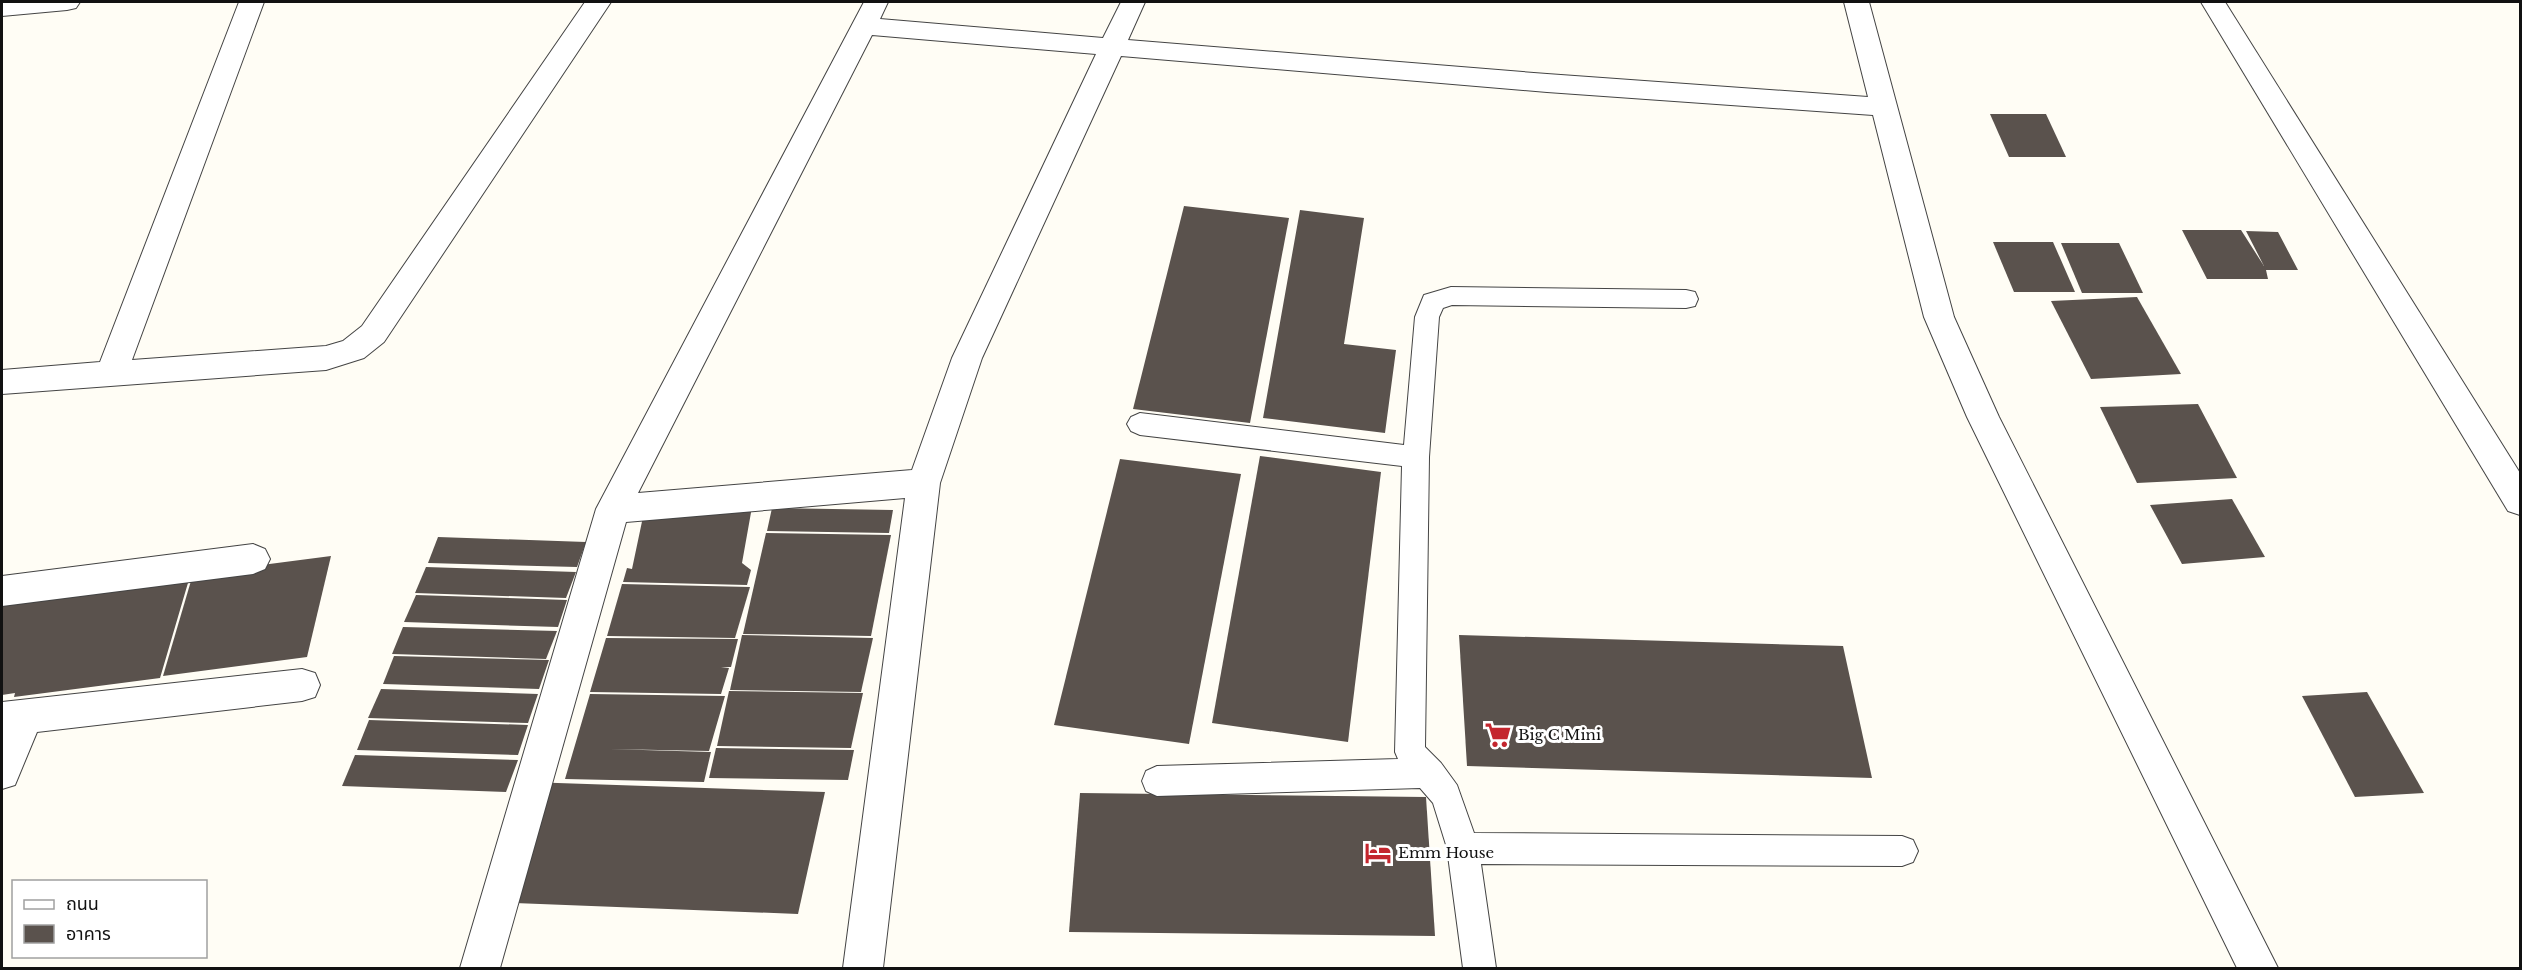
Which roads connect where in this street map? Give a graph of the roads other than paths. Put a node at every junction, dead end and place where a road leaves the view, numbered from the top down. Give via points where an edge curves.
1 (67, 2) edge
2 (252, 2) edge
3 (598, 2) edge
4 (1133, 2) edge
5 (1857, 2) edge
6 (2213, 2) edge
7 (2, 8) edge
8 (869, 14) edge
9 (1112, 48) junction
10 (1884, 107) junction
11 (1686, 299) dead end
12 (112, 373) junction
13 (2, 382) edge
14 (1140, 424) dead end
15 (1416, 457) junction
16 (924, 483) junction
17 (2520, 501) edge
18 (613, 509) junction
19 (253, 559) dead end
20 (2, 591) edge
21 (302, 685) dead end
22 (13, 718) edge
23 (2, 772) edge
24 (1430, 773) junction
25 (1157, 781) dead end
26 (1464, 848) junction
27 (1902, 851) dead end
28 (480, 969) edge
29 (862, 969) edge
30 (1479, 969) edge
31 (2258, 969) edge

1 - 7 street
2 - 12 street
3 - 12 street via 373,333 353,350 326,358
4 - 9 street
5 - 10 street
6 - 17 street
8 - 9 street
8 - 18 street
9 - 10 street
9 - 16 street via 967,358
10 - 31 street via 1939,318 1983,417
11 - 15 lane via 1451,296 1433,302 1426,317
12 - 13 street
14 - 15 lane
15 - 24 lane via 1410,752
16 - 18 street
16 - 29 street
18 - 28 street
19 - 20 street
21 - 22 street
22 - 23 street
24 - 25 lane
24 - 26 lane via 1446,795
26 - 27 lane
26 - 30 lane

